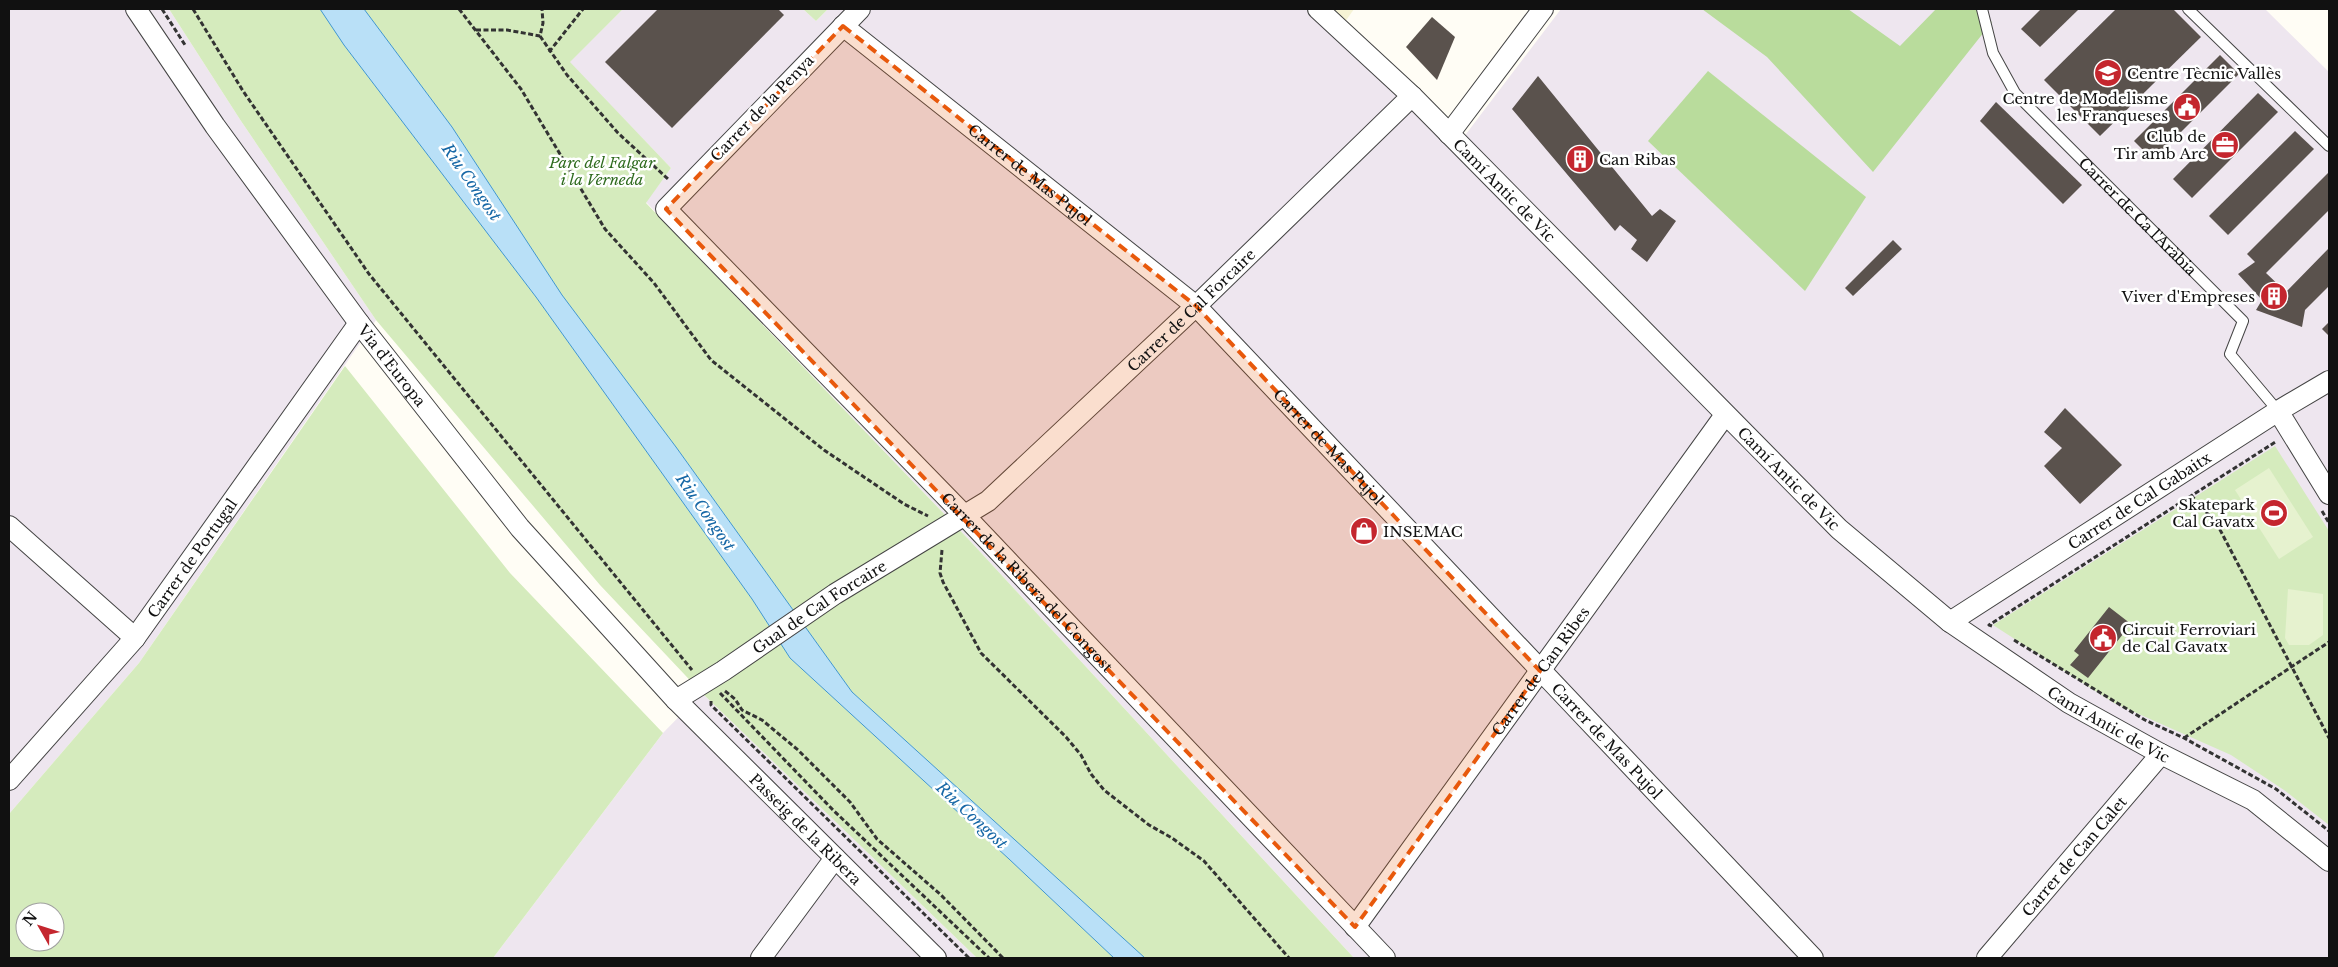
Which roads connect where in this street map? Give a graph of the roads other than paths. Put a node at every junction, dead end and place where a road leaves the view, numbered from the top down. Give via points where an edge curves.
1 (136, 9) edge
2 (860, 9) edge
3 (1318, 9) edge
4 (1543, 9) edge
5 (1982, 9) edge
6 (2188, 9) edge
7 (843, 26) junction
8 (1412, 96) junction
9 (1449, 134) junction
10 (2329, 146) edge
11 (666, 209) joint
12 (1196, 306) junction
13 (359, 323) junction
14 (2329, 381) edge
15 (2278, 411) junction
16 (1725, 415) junction
17 (2324, 500) edge
18 (956, 521) junction
19 (9, 526) edge
20 (1950, 622) junction
21 (135, 638) junction
22 (1540, 671) junction
23 (676, 700) junction
24 (2161, 754) junction
25 (9, 780) edge
26 (835, 858) junction
27 (2329, 861) edge
28 (1355, 927) junction
29 (761, 958) edge
30 (936, 958) edge
31 (1385, 958) edge
32 (1813, 958) edge
33 (1987, 958) edge

1 - 13 street, Via d'Europa via 215,126
2 - 7 street, Carrer de la Penya
3 - 8 street, Camí Antic de Vic
4 - 9 street
5 - 15 lane, Carrer de Ca l'Aràbia via 1993,53 2016,94 2243,321 2230,354
6 - 10 lane
7 - 11 street, Carrer de la Penya
7 - 12 street, Carrer de Mas Pujol
8 - 9 street, Camí Antic de Vic
8 - 12 street, Carrer de Cal Forcaire
9 - 16 street, Camí Antic de Vic
11 - 18 street, Carrer de la Ribera del Congost
12 - 18 street, Carrer de Cal Forcaire via 988,501
12 - 22 street, Carrer de Mas Pujol
13 - 21 street, Carrer de Portugal
13 - 23 street, Via d'Europa via 520,528
14 - 15 street, Carrer de Cal Gabaitx
15 - 17 street, Carrer de Ca l'Aràbia
15 - 20 street, Carrer de Cal Gabaitx
16 - 20 street, Camí Antic de Vic via 1839,529
16 - 22 street, Carrer de Can Ribes
18 - 23 street, Gual de Cal Forcaire via 835,594 710,682
18 - 28 street, Carrer de la Ribera del Congost
19 - 21 street
20 - 24 street, Camí Antic de Vic via 2069,703
21 - 25 street, Carrer de Portugal
22 - 28 street, Carrer de Can Ribes
22 - 32 street, Carrer de Mas Pujol
23 - 26 street, Passeig de la Ribera
24 - 27 street, Camí Antic de Vic via 2253,800
24 - 33 street, Carrer de Can Calet
26 - 29 street
26 - 30 street, Passeig de la Ribera
28 - 31 street, Carrer de la Ribera del Congost

